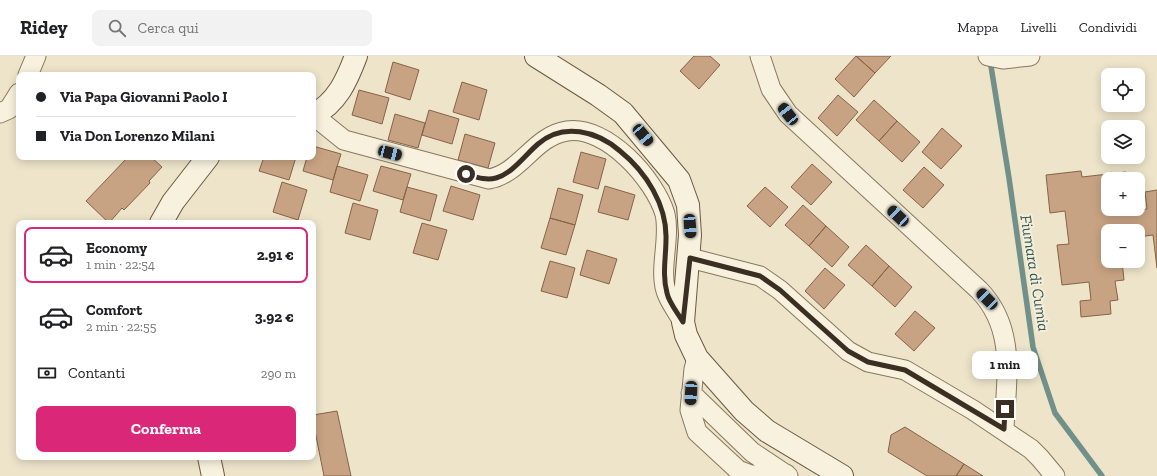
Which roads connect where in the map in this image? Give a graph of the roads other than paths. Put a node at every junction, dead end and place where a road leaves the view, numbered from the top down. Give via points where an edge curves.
1 (36, 56) edge
2 (356, 56) edge
3 (536, 56) edge
4 (760, 56) edge
5 (988, 56) edge
6 (1030, 56) edge
7 (29, 72) edge
8 (16, 98) edge
9 (0, 113) edge
10 (316, 113) edge
11 (316, 117) edge
12 (206, 160) edge
13 (163, 220) edge
14 (690, 258) junction
15 (683, 322) junction
16 (697, 358) junction
17 (1004, 429) junction
18 (210, 460) edge
19 (787, 475) edge
20 (213, 476) edge
21 (842, 476) edge
22 (1055, 476) edge

1 - 7 street
2 - 10 street via 335,99
3 - 14 street via 623,113 670,168 679,180 688,205
4 - 17 street via 771,89 788,114 979,290 994,308 1004,333 1006,346
5 - 6 street via 1003,59
8 - 9 street via 9,108
11 - 15 street via 344,140 488,179 504,174 539,143 558,132 570,130 601,138 631,161 661,205 666,227 667,295
12 - 13 street via 173,202
14 - 15 street
14 - 17 street via 760,276 780,290 853,355 868,362 905,370
15 - 16 street
16 - 19 street via 691,393 752,452
16 - 21 street via 755,422
17 - 22 street via 1040,458
18 - 20 street

